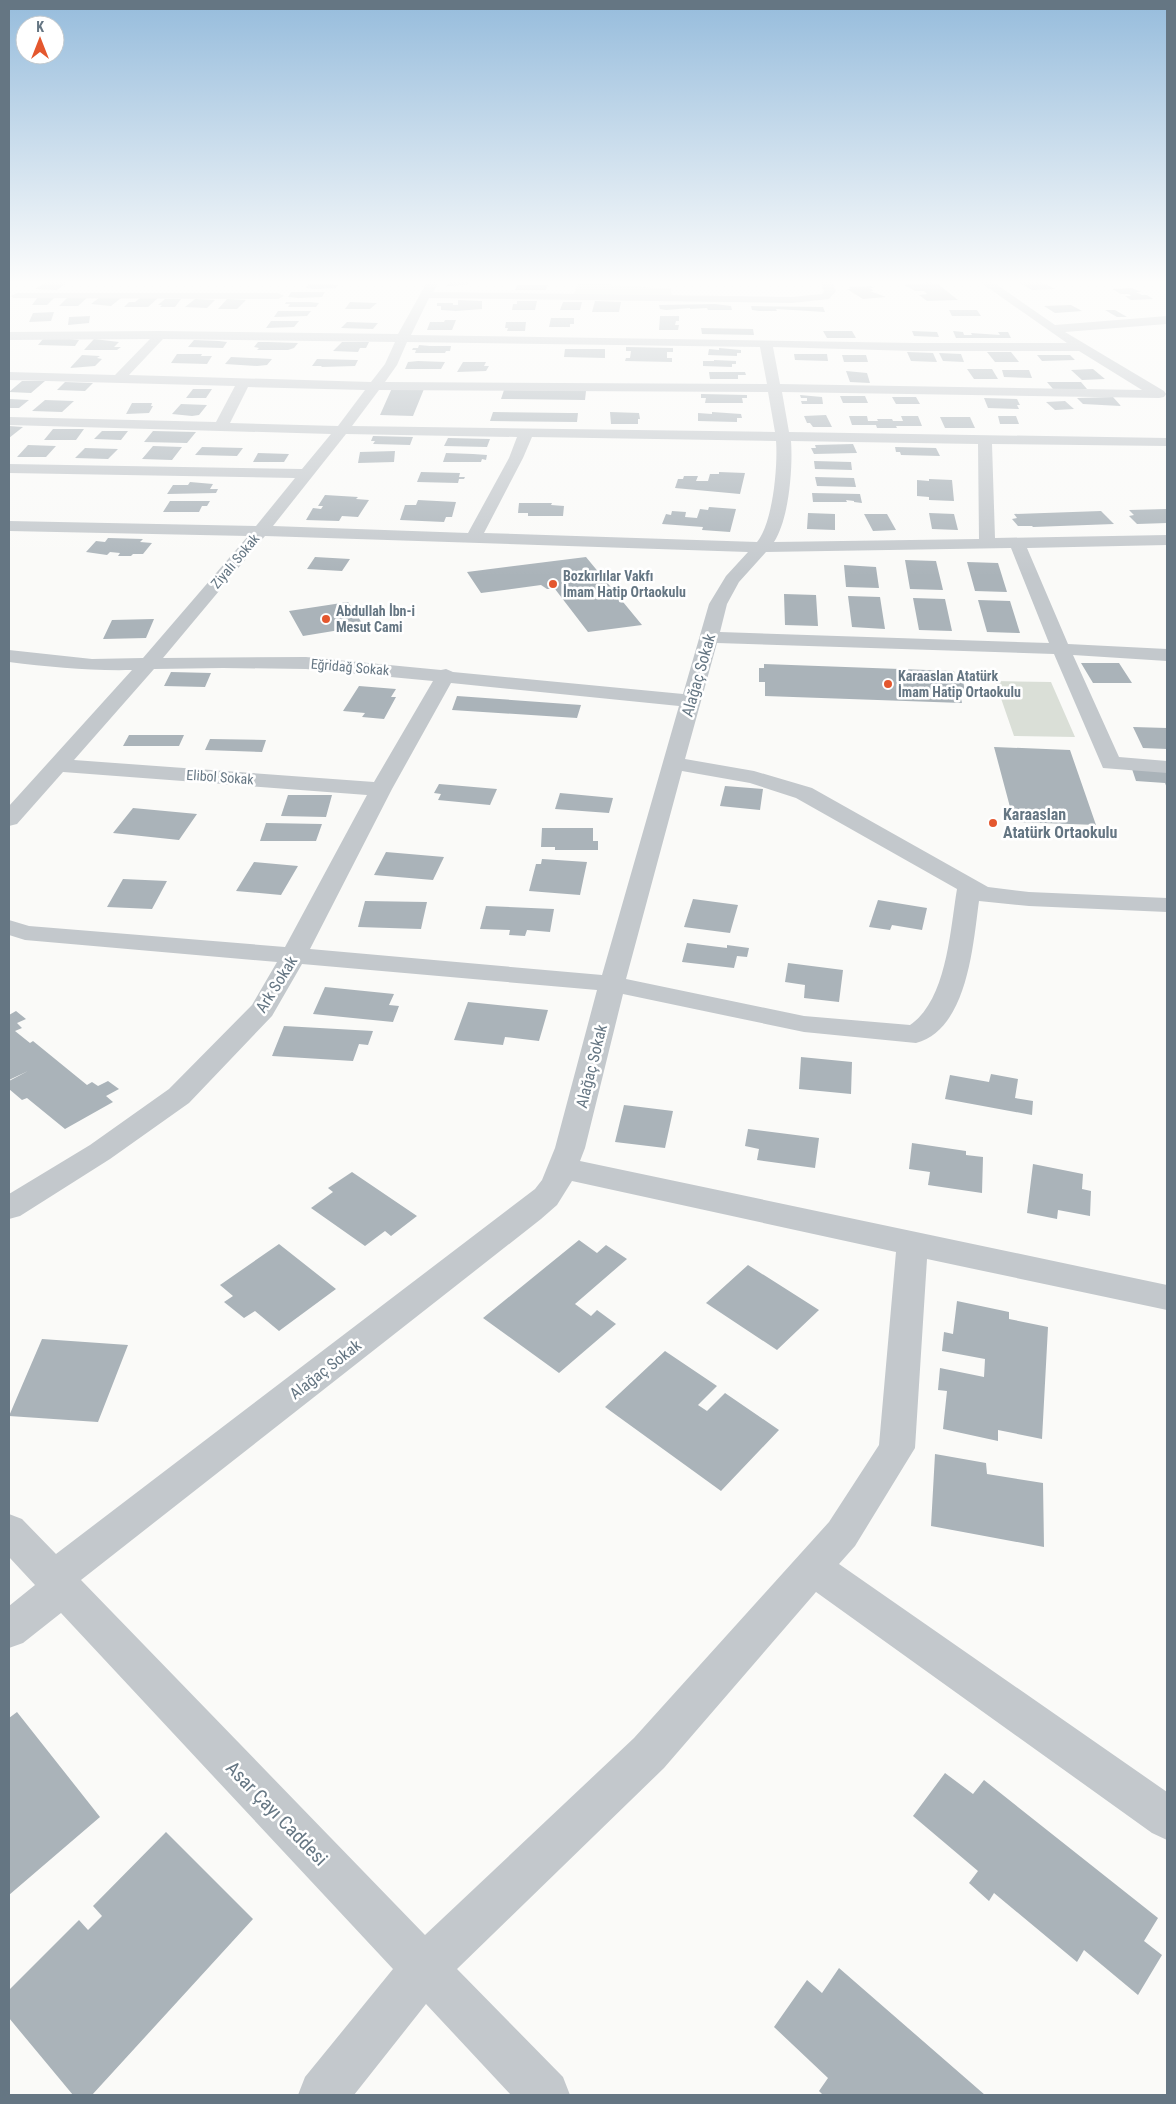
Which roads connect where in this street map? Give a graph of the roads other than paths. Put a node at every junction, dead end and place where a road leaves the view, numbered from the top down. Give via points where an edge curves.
1 (168, 380) edge
2 (379, 380) edge
3 (772, 380) edge
4 (1135, 380) edge
5 (244, 382) junction
6 (375, 386) junction
7 (773, 388) junction
8 (1163, 397) edge
9 (9, 421) edge
10 (222, 427) junction
11 (342, 430) junction
12 (526, 433) junction
13 (783, 436) junction
14 (986, 440) junction
15 (1167, 442) edge
16 (9, 468) edge
17 (306, 474) junction
18 (9, 526) edge
19 (261, 530) junction
20 (473, 538) junction
21 (1167, 540) edge
22 (987, 543) junction
23 (1017, 543) junction
24 (762, 547) junction
25 (708, 637) junction
26 (1060, 649) junction
27 (1167, 655) edge
28 (9, 656) edge
29 (147, 665) junction
30 (446, 675) junction
31 (690, 700) junction
32 (673, 763) junction
33 (58, 765) junction
34 (1167, 766) edge
35 (381, 789) junction
36 (9, 820) edge
37 (969, 887) junction
38 (1166, 909) edge
39 (9, 927) edge
40 (294, 955) junction
41 (612, 984) junction
42 (563, 1168) junction
43 (9, 1208) edge
44 (912, 1244) junction
45 (1167, 1296) edge
46 (9, 1531) edge
47 (812, 1568) junction
48 (58, 1583) junction
49 (9, 1630) edge
50 (1167, 1818) edge
51 (424, 1968) junction
52 (323, 2095) edge
53 (545, 2095) edge

1 - 5 street
2 - 6 street, Ziyalı Sokak
3 - 7 street, Alağaç Sokak
4 - 8 street
5 - 6 street
5 - 10 street
6 - 7 street
6 - 11 street, Ziyalı Sokak
7 - 8 street
7 - 13 street, Alağaç Sokak
9 - 10 street
10 - 11 street
11 - 12 street
11 - 17 street, Ziyalı Sokak
12 - 13 street
12 - 20 street
13 - 14 street
13 - 24 street, Alağaç Sokak via 785,464 775,521
14 - 15 street
14 - 22 street
16 - 17 street
17 - 19 street, Ziyalı Sokak
18 - 19 street
19 - 20 street
19 - 29 street, Ziyalı Sokak
20 - 24 street
21 - 23 street
22 - 23 street
22 - 24 street
23 - 26 street
24 - 25 street, Alağaç Sokak via 724,591
25 - 26 street
25 - 31 street, Alağaç Sokak
26 - 27 street
26 - 34 street via 1111,763
28 - 29 street, Eğridağ Sokak via 68,664
29 - 30 street, Eğridağ Sokak via 306,663
29 - 33 street, Ziyalı Sokak
30 - 31 street, Eğridağ Sokak
30 - 35 street, Ark Sokak
31 - 32 street, Alağaç Sokak
32 - 37 street via 754,778 804,793
32 - 41 street, Alağaç Sokak
33 - 35 street, Elibol Sokak
33 - 36 street, Ziyalı Sokak
35 - 40 street, Ark Sokak
37 - 38 street via 982,894
37 - 41 street via 959,957 944,1001 932,1022 916,1034 804,1024
39 - 40 street via 25,933
40 - 41 street
40 - 43 street, Ark Sokak via 263,1010 179,1096 100,1152
41 - 42 street, Alağaç Sokak
42 - 44 street
42 - 48 street, Alağaç Sokak via 546,1197 530,1211
44 - 45 street
44 - 47 street via 897,1448 842,1534
46 - 48 street, Asar Çayı Caddesi
47 - 50 street
47 - 51 street via 649,1752
48 - 49 street, Alağaç Sokak
48 - 51 street, Asar Çayı Caddesi
51 - 52 street
51 - 53 street, Asar Çayı Caddesi

